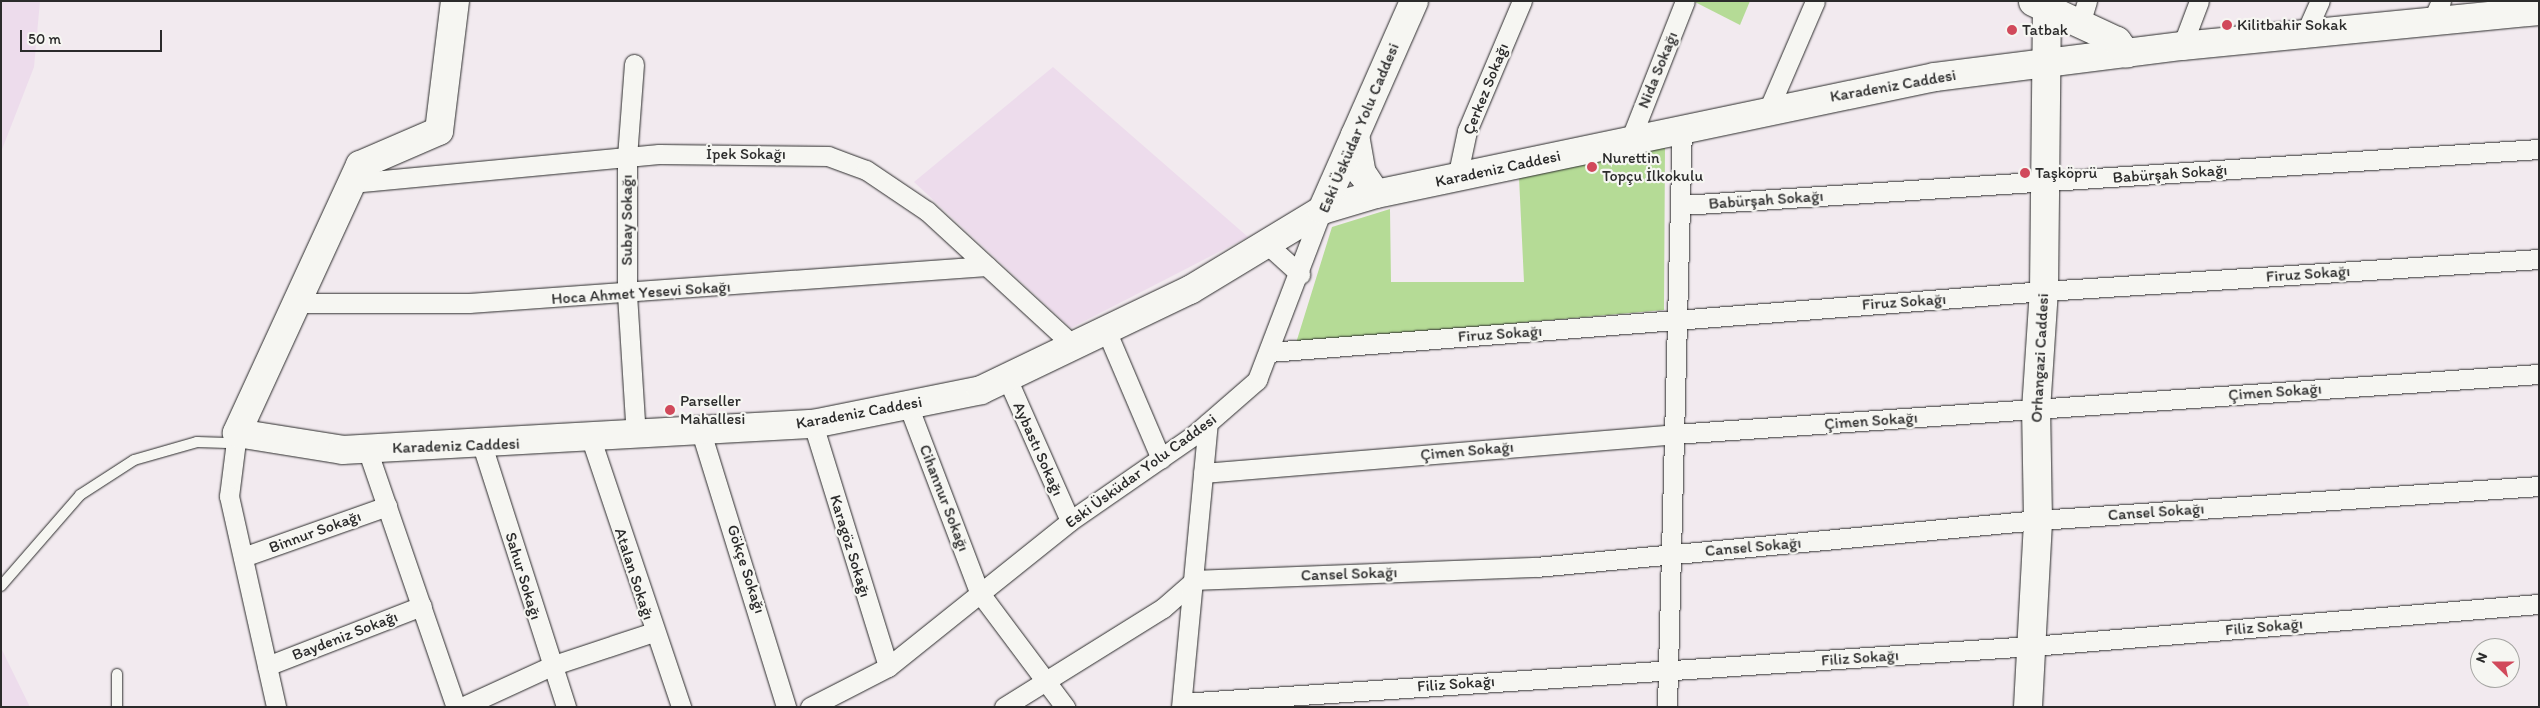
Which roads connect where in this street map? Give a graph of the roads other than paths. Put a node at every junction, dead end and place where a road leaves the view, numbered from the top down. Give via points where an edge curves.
1 (455, 1) edge
2 (1414, 1) edge
3 (1522, 1) edge
4 (1685, 1) edge
5 (1815, 1) edge
6 (2199, 1) edge
7 (2320, 1) edge
8 (2039, 5) edge
9 (2437, 10) edge
10 (2539, 11) edge
11 (2084, 12) edge
12 (2305, 34) junction
13 (2182, 46) junction
14 (2127, 54) junction
15 (2048, 63) junction
16 (634, 64) dead end
17 (1766, 115) junction
18 (1682, 126) junction
19 (1355, 135) junction
20 (1631, 138) junction
21 (2539, 149) edge
22 (627, 157) junction
23 (1457, 178) junction
24 (2044, 182) junction
25 (351, 183) junction
26 (1376, 194) junction
27 (1682, 206) junction
28 (1322, 210) junction
29 (1267, 244) junction
30 (2539, 259) edge
31 (987, 266) junction
32 (1300, 274) junction
33 (2044, 291) junction
34 (627, 294) junction
35 (294, 303) junction
36 (1677, 320) junction
37 (1106, 330) junction
38 (1074, 346) junction
39 (1269, 352) junction
40 (2539, 374) edge
41 (1007, 378) junction
42 (908, 405) junction
43 (2036, 410) junction
44 (1208, 423) junction
45 (812, 424) junction
46 (701, 432) junction
47 (1674, 434) junction
48 (636, 436) junction
49 (236, 438) junction
50 (591, 439) junction
51 (482, 445) junction
52 (368, 449) junction
53 (1161, 459) junction
54 (1203, 473) junction
55 (2539, 486) edge
56 (387, 506) junction
57 (2038, 520) junction
58 (1070, 521) junction
59 (1670, 555) junction
60 (243, 557) junction
61 (1195, 580) junction
62 (1, 586) edge
63 (979, 592) junction
64 (2539, 604) edge
65 (422, 606) junction
66 (653, 632) junction
67 (2032, 646) junction
68 (267, 666) junction
69 (551, 666) junction
70 (888, 667) junction
71 (1667, 671) junction
72 (117, 674) dead end
73 (1044, 680) junction
74 (1181, 705) edge
75 (118, 707) edge
76 (276, 707) edge
77 (456, 707) edge
78 (462, 707) edge
79 (566, 707) edge
80 (681, 707) edge
81 (786, 707) edge
82 (810, 707) edge
83 (1004, 707) edge
84 (1065, 707) edge
85 (1666, 707) edge
86 (2028, 707) edge

1 - 25 street via 439,131 360,165
2 - 19 street, Eski Üsküdar Yolu Caddesi
3 - 23 street, Çerkez Sokağı via 1467,131
4 - 20 street, Nida Sokağı
5 - 17 street
6 - 13 street
7 - 12 street
8 - 11 street
8 - 15 street, Orhangazi Caddesi
9 - 10 street, Karadeniz Caddesi
9 - 12 street, Karadeniz Caddesi
11 - 14 street
12 - 13 street, Karadeniz Caddesi
13 - 14 street, Karadeniz Caddesi
14 - 15 street, Karadeniz Caddesi
15 - 17 street, Karadeniz Caddesi via 1935,77
15 - 24 street, Orhangazi Caddesi
16 - 22 street, Subay Sokağı
17 - 18 street, Karadeniz Caddesi
18 - 20 street, Karadeniz Caddesi
18 - 27 street
19 - 26 street via 1362,173
19 - 28 street, Eski Üsküdar Yolu Caddesi
20 - 23 street, Karadeniz Caddesi
21 - 24 street, Babürşah Sokağı
22 - 25 street, İpek Sokağı
22 - 31 street, İpek Sokağı via 828,156 866,170 927,211
22 - 34 street, Subay Sokağı
23 - 26 street, Karadeniz Caddesi
24 - 27 street, Babürşah Sokağı
24 - 33 street, Orhangazi Caddesi
25 - 35 street
26 - 28 street, Karadeniz Caddesi
27 - 36 street
28 - 29 street, Karadeniz Caddesi
28 - 32 street, Eski Üsküdar Yolu Caddesi
29 - 32 street
29 - 37 street, Karadeniz Caddesi via 1190,290
30 - 33 street, Firuz Sokağı
31 - 34 street, Hoca Ahmet Yesevi Sokağı
31 - 38 street, İpek Sokağı
32 - 39 street, Eski Üsküdar Yolu Caddesi
33 - 36 street, Firuz Sokağı
33 - 43 street, Orhangazi Caddesi
34 - 35 street, Hoca Ahmet Yesevi Sokağı via 469,303
34 - 48 street, Subay Sokağı
35 - 49 street
36 - 39 street, Firuz Sokağı
36 - 47 street
37 - 38 street, Karadeniz Caddesi
37 - 53 street
38 - 41 street, Karadeniz Caddesi
39 - 44 street, Eski Üsküdar Yolu Caddesi via 1257,380
40 - 43 street, Çimen Sokağı
41 - 42 street, Karadeniz Caddesi via 981,390
41 - 58 street, Aybastı Sokağı
42 - 45 street, Karadeniz Caddesi
42 - 63 street, Cihannur Sokağı
43 - 47 street, Çimen Sokağı
43 - 57 street, Orhangazi Caddesi
44 - 53 street, Eski Üsküdar Yolu Caddesi
44 - 54 street
45 - 46 street, Karadeniz Caddesi
45 - 70 street, Karagöz Sokağı
46 - 48 street, Karadeniz Caddesi
46 - 81 street, Gökçe Sokağı
47 - 54 street, Çimen Sokağı
47 - 59 street
48 - 50 street, Karadeniz Caddesi
49 - 52 street, Karadeniz Caddesi via 344,450
49 - 60 street via 229,496
49 - 62 lane via 197,442 134,460 80,495
50 - 51 street, Karadeniz Caddesi
50 - 66 street, Atalan Sokağı
51 - 52 street, Karadeniz Caddesi
51 - 69 street, Sahur Sokağı
52 - 56 street
53 - 58 street, Eski Üsküdar Yolu Caddesi
54 - 61 street
55 - 57 street, Cansel Sokağı
56 - 60 street, Binnur Sokağı
56 - 65 street
57 - 59 street, Cansel Sokağı
57 - 67 street, Orhangazi Caddesi
58 - 63 street, Eski Üsküdar Yolu Caddesi
59 - 61 street, Cansel Sokağı via 1536,567
59 - 71 street
60 - 68 street
61 - 73 street via 1163,608
61 - 74 street
63 - 70 street, Eski Üsküdar Yolu Caddesi
63 - 73 street, Cihannur Sokağı
64 - 67 street, Filiz Sokağı
65 - 68 street, Baydeniz Sokağı
65 - 77 street
66 - 69 street
66 - 80 street, Atalan Sokağı
67 - 71 street, Filiz Sokağı
67 - 86 street, Orhangazi Caddesi
68 - 76 street
69 - 78 street
69 - 79 street, Sahur Sokağı
70 - 82 street, Eski Üsküdar Yolu Caddesi
71 - 74 street, Filiz Sokağı
71 - 85 street
72 - 75 lane
73 - 83 street
73 - 84 street

